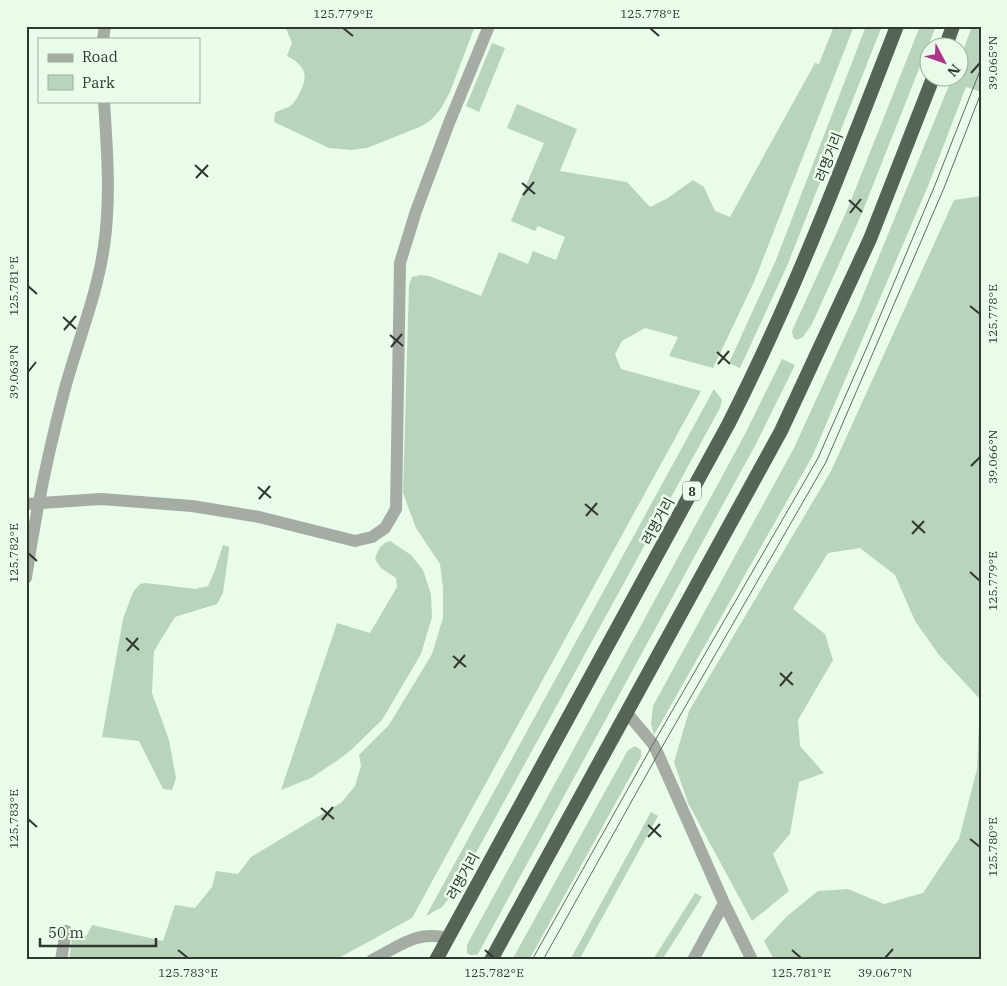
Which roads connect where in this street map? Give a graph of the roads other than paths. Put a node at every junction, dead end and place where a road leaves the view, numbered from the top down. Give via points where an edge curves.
1 (490, 26) edge
2 (897, 26) edge
3 (953, 26) edge
4 (949, 38) edge
5 (929, 88) edge
6 (104, 102) edge
7 (33, 504) edge
8 (26, 578) edge
9 (627, 713) junction
10 (724, 904) junction
11 (66, 931) dead end
12 (448, 938) junction
13 (61, 960) edge
14 (372, 960) edge
15 (436, 960) edge
16 (491, 960) edge
17 (693, 960) edge
18 (752, 960) edge

1 - 7 street via 449,122 400,263 396,509 385,528 372,538 355,541 259,517 192,506 101,499
2 - 12 highway, 려명거리 / 8 via 819,228 753,377
3 - 4 highway
5 - 9 highway via 870,239 781,431
6 - 7 street via 108,194 104,245 95,293 64,391 42,483
7 - 8 street
9 - 10 street via 653,744
9 - 16 highway
10 - 17 street
10 - 18 street
11 - 13 street
12 - 14 street via 418,936
12 - 15 highway, 려명거리 / 8

